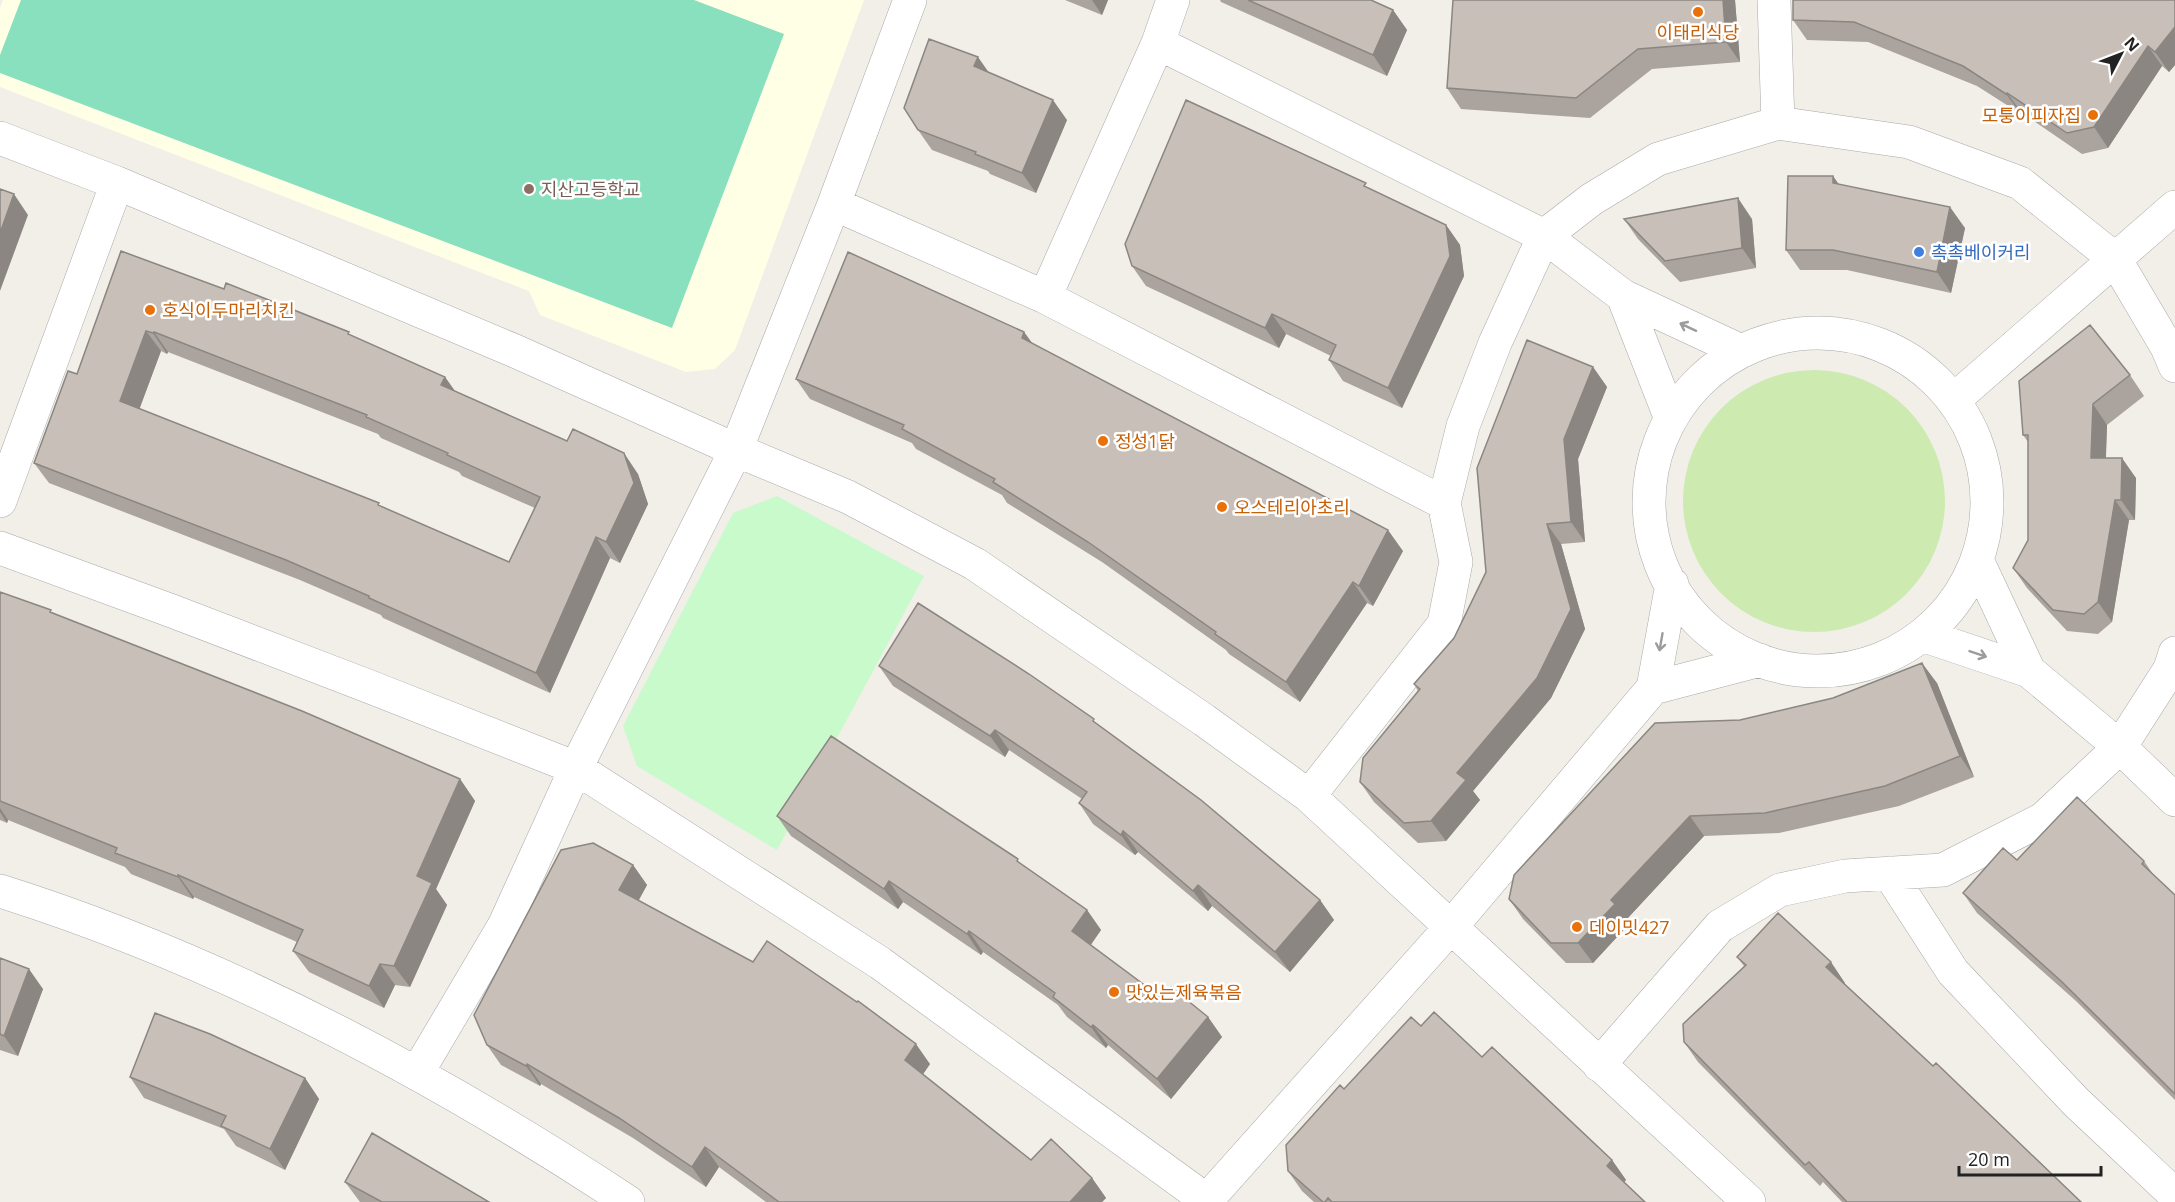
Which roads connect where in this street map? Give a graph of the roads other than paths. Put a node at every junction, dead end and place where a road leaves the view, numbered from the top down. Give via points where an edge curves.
1 (910, 0) edge
2 (1173, 0) edge
3 (1774, 0) edge
4 (1158, 44) junction
5 (1778, 123) junction
6 (0, 138) edge
7 (117, 183) junction
8 (834, 204) junction
9 (2175, 207) edge
10 (1544, 236) junction
11 (2115, 259) junction
12 (1623, 296) junction
13 (1045, 297) junction
14 (1741, 351) junction
15 (2175, 366) edge
16 (1956, 398) junction
17 (1671, 418) junction
18 (736, 450) junction
19 (0, 501) edge
20 (1444, 503) junction
21 (0, 548) edge
22 (1977, 560) junction
23 (1672, 584) junction
24 (1922, 635) junction
25 (2175, 653) edge
26 (1760, 660) junction
27 (2029, 671) junction
28 (1653, 688) junction
29 (2120, 747) junction
30 (576, 768) junction
31 (1309, 796) junction
32 (2175, 800) edge
33 (1889, 873) junction
34 (0, 891) edge
35 (1450, 928) junction
36 (1599, 1065) junction
37 (417, 1073) junction
38 (2175, 1195) edge
39 (1207, 1201) edge
40 (628, 1202) edge
41 (1749, 1202) edge

1 - 8 street
2 - 4 street
3 - 5 street
4 - 10 street
4 - 13 street
5 - 10 street via 1658,159 1592,199
5 - 11 street via 1909,142 2020,183
6 - 7 street
7 - 18 street via 515,351
7 - 19 street
8 - 13 street
8 - 18 street
9 - 11 street
10 - 12 street
10 - 20 street via 1463,426
11 - 15 street
11 - 16 street
14 -> 12 street
12 - 17 street
13 - 20 street
14 - 16 street via 1768,338 1823,331 1878,342 1927,370
14 - 17 street via 1717,363 1678,404
16 - 22 street via 1984,464 1988,520
17 - 23 street via 1653,455 1648,511 1660,567
18 - 30 street
18 - 31 street via 848,497 975,564
20 - 31 street via 1456,562 1444,624
21 - 30 street via 205,623
22 - 24 street via 1973,574 1942,620
22 - 27 street
23 - 26 street via 1691,615 1735,651
23 -> 28 street
24 - 26 street via 1898,653 1845,671 1788,670
24 -> 27 street
25 - 29 street via 2170,669
26 - 28 street
27 - 29 street
28 - 35 street
29 - 32 street
29 - 33 street via 2043,819 1943,870
30 - 37 street via 504,926
30 - 39 street via 880,963
31 - 35 street
33 - 36 street via 1845,876 1780,890 1720,926
33 - 38 street via 1953,972 2076,1102
34 - 37 street via 53,907 221,974
35 - 36 street
35 - 39 street
36 - 41 street
37 - 40 street

